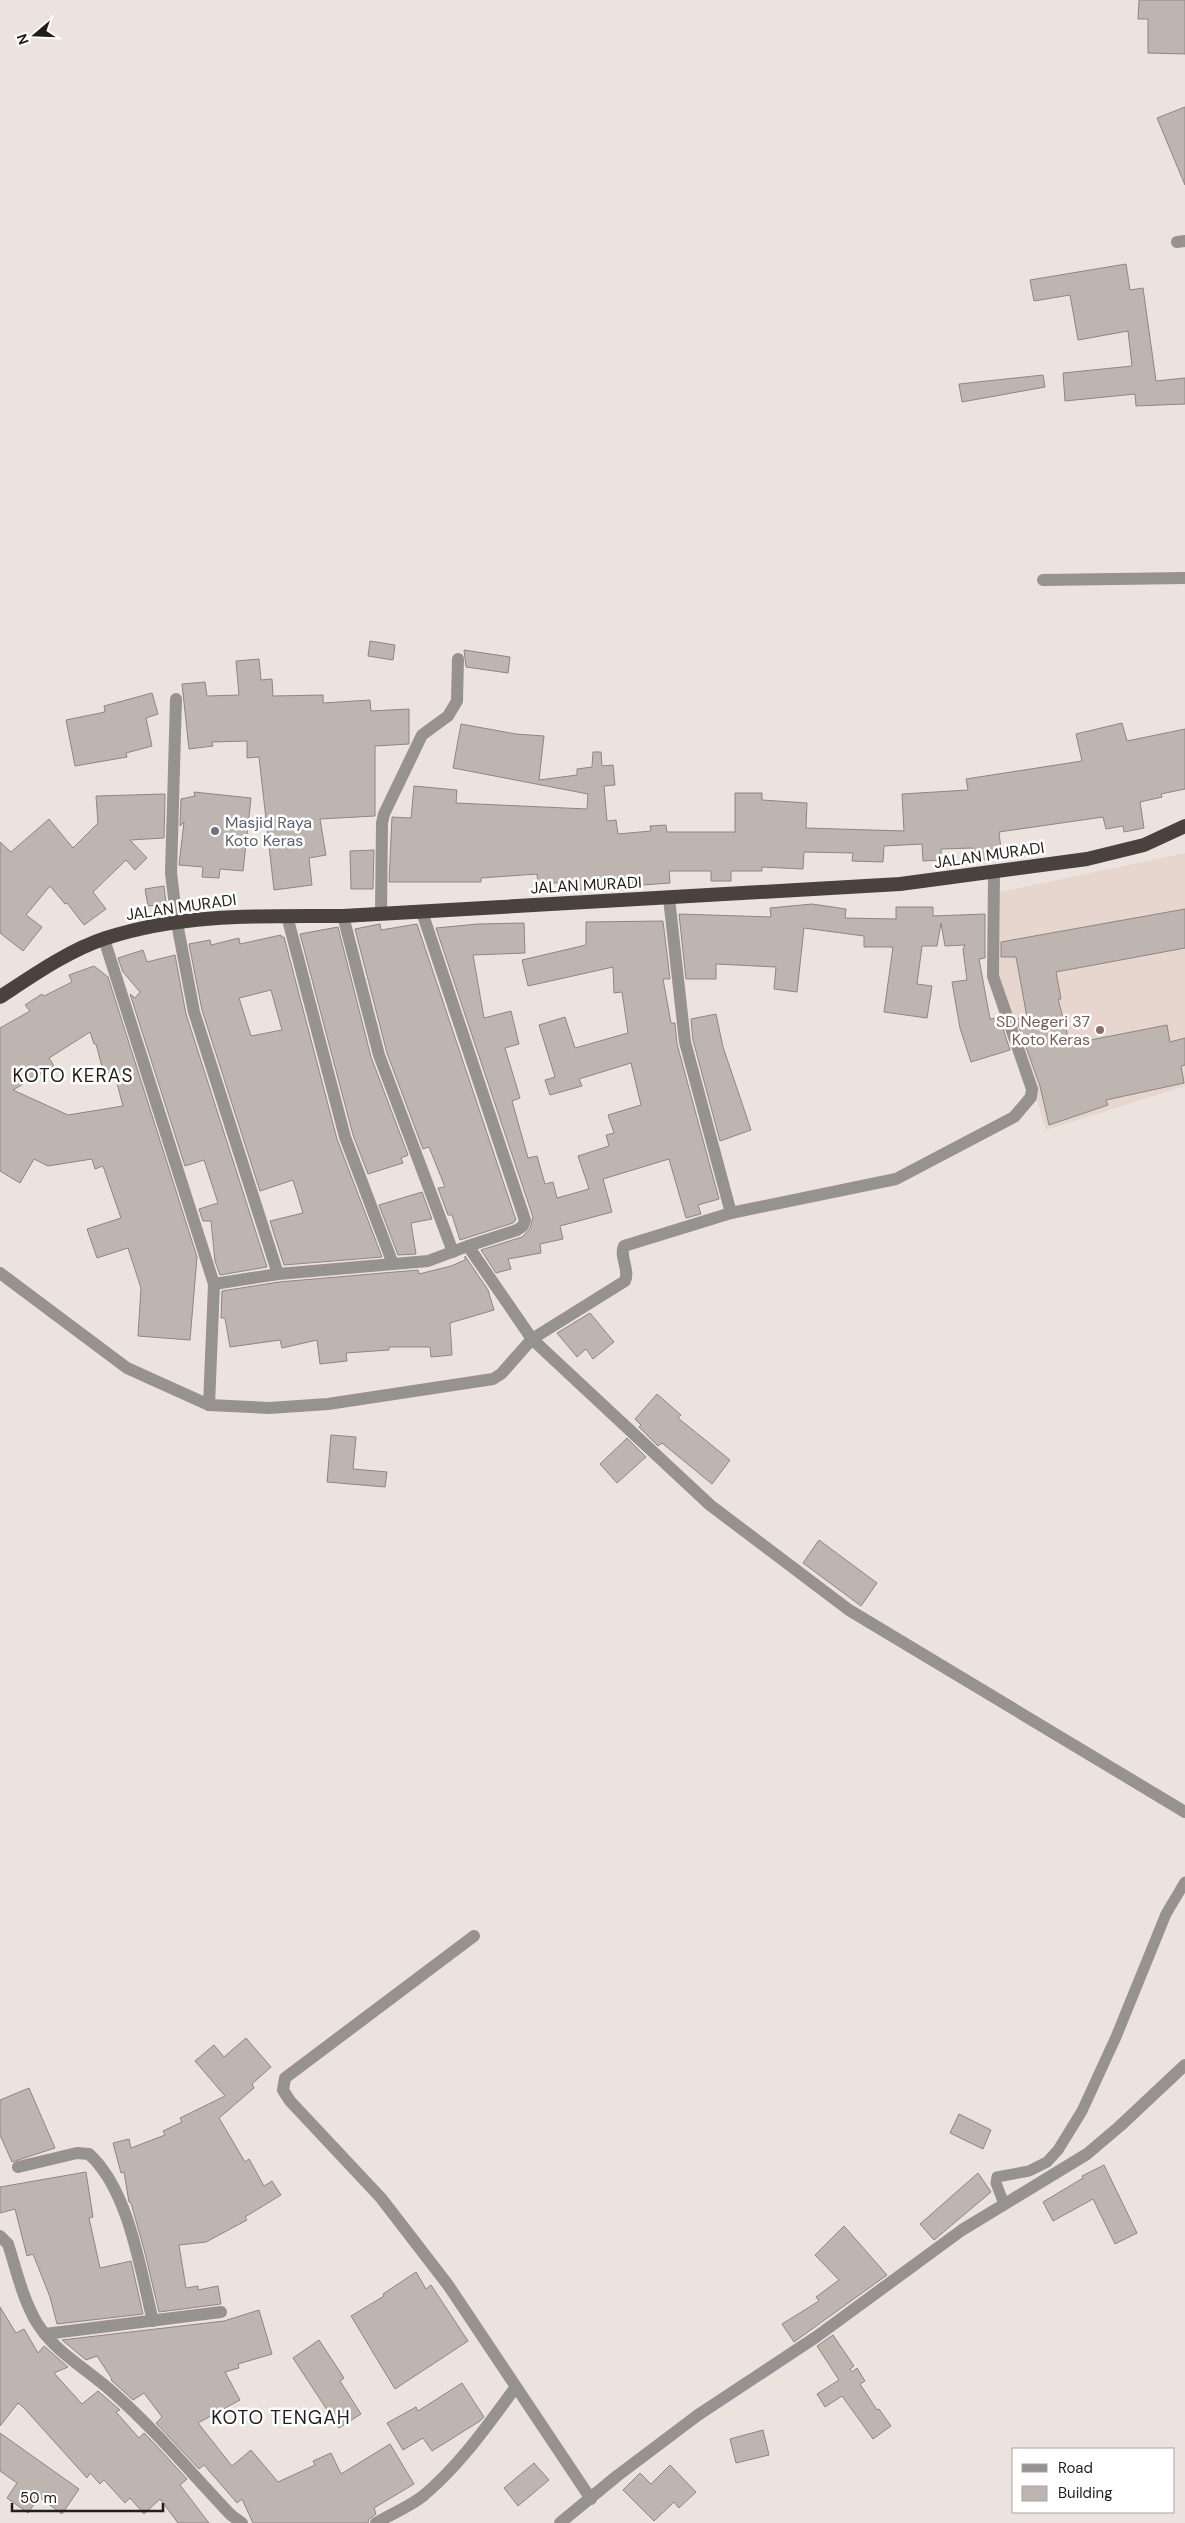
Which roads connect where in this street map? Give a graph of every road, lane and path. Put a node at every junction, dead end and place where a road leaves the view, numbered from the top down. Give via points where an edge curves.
1 (1185, 578) edge
2 (1043, 580) dead end
3 (458, 659) dead end
4 (176, 699) dead end
5 (1185, 826) edge
6 (994, 873) junction
7 (669, 898) junction
8 (422, 912) junction
9 (381, 914) junction
10 (287, 916) junction
11 (343, 916) junction
12 (177, 923) junction
13 (104, 939) junction
14 (0, 997) edge
15 (731, 1213) junction
16 (468, 1246) junction
17 (453, 1252) junction
18 (393, 1264) junction
19 (0, 1273) edge
20 (278, 1274) junction
21 (214, 1284) junction
22 (532, 1339) junction
23 (209, 1405) junction
24 (1185, 1812) edge
25 (1185, 1882) edge
26 (474, 1936) dead end
27 (1185, 2065) edge
28 (18, 2168) dead end
29 (1004, 2204) junction
30 (0, 2236) edge
31 (221, 2312) dead end
32 (153, 2321) junction
33 (45, 2334) junction
34 (515, 2388) junction
35 (591, 2499) junction
36 (242, 2523) edge
37 (376, 2523) edge
38 (560, 2523) edge

1 - 2 street
3 - 9 street via 457,701 448,716 422,735 384,814
4 - 12 street via 171,873
5 - 6 highway, JALAN MURADI via 1144,845 1087,860
6 - 7 highway, JALAN MURADI via 900,884
6 - 15 street via 993,976 1032,1089 1031,1097 1014,1117 896,1180
7 - 8 highway, JALAN MURADI
7 - 15 street via 685,1042
8 - 9 highway, JALAN MURADI
8 - 16 street via 525,1220 517,1230
9 - 11 highway, JALAN MURADI
10 - 11 highway, JALAN MURADI
10 - 12 highway, JALAN MURADI via 210,918
10 - 18 street via 345,1137
11 - 17 street via 379,1055
12 - 13 highway, JALAN MURADI
12 - 20 street via 194,1012
13 - 14 highway, JALAN MURADI via 44,968
13 - 21 street
15 - 22 street via 624,1246 622,1251 628,1272 625,1281
16 - 17 street
16 - 22 street
17 - 18 street via 428,1261
18 - 20 street
19 - 23 street via 126,1368
20 - 21 street
21 - 23 street
22 - 23 street via 493,1379 328,1404 269,1408
22 - 24 street via 710,1505 849,1610
25 - 29 lane via 1166,1914 1082,2111 1047,2162 1029,2171 997,2177
26 - 34 street via 285,2078 283,2090 381,2198 470,2316
27 - 29 street via 1087,2154
28 - 32 street via 77,2153 89,2154 96,2161 117,2193 125,2213
29 - 35 street via 962,2230 816,2337 698,2415
30 - 33 street via 8,2244 36,2321
31 - 32 street
32 - 33 street
33 - 36 street via 57,2349 116,2396 152,2430
34 - 35 street
34 - 37 street via 450,2470 421,2497
35 - 38 street

